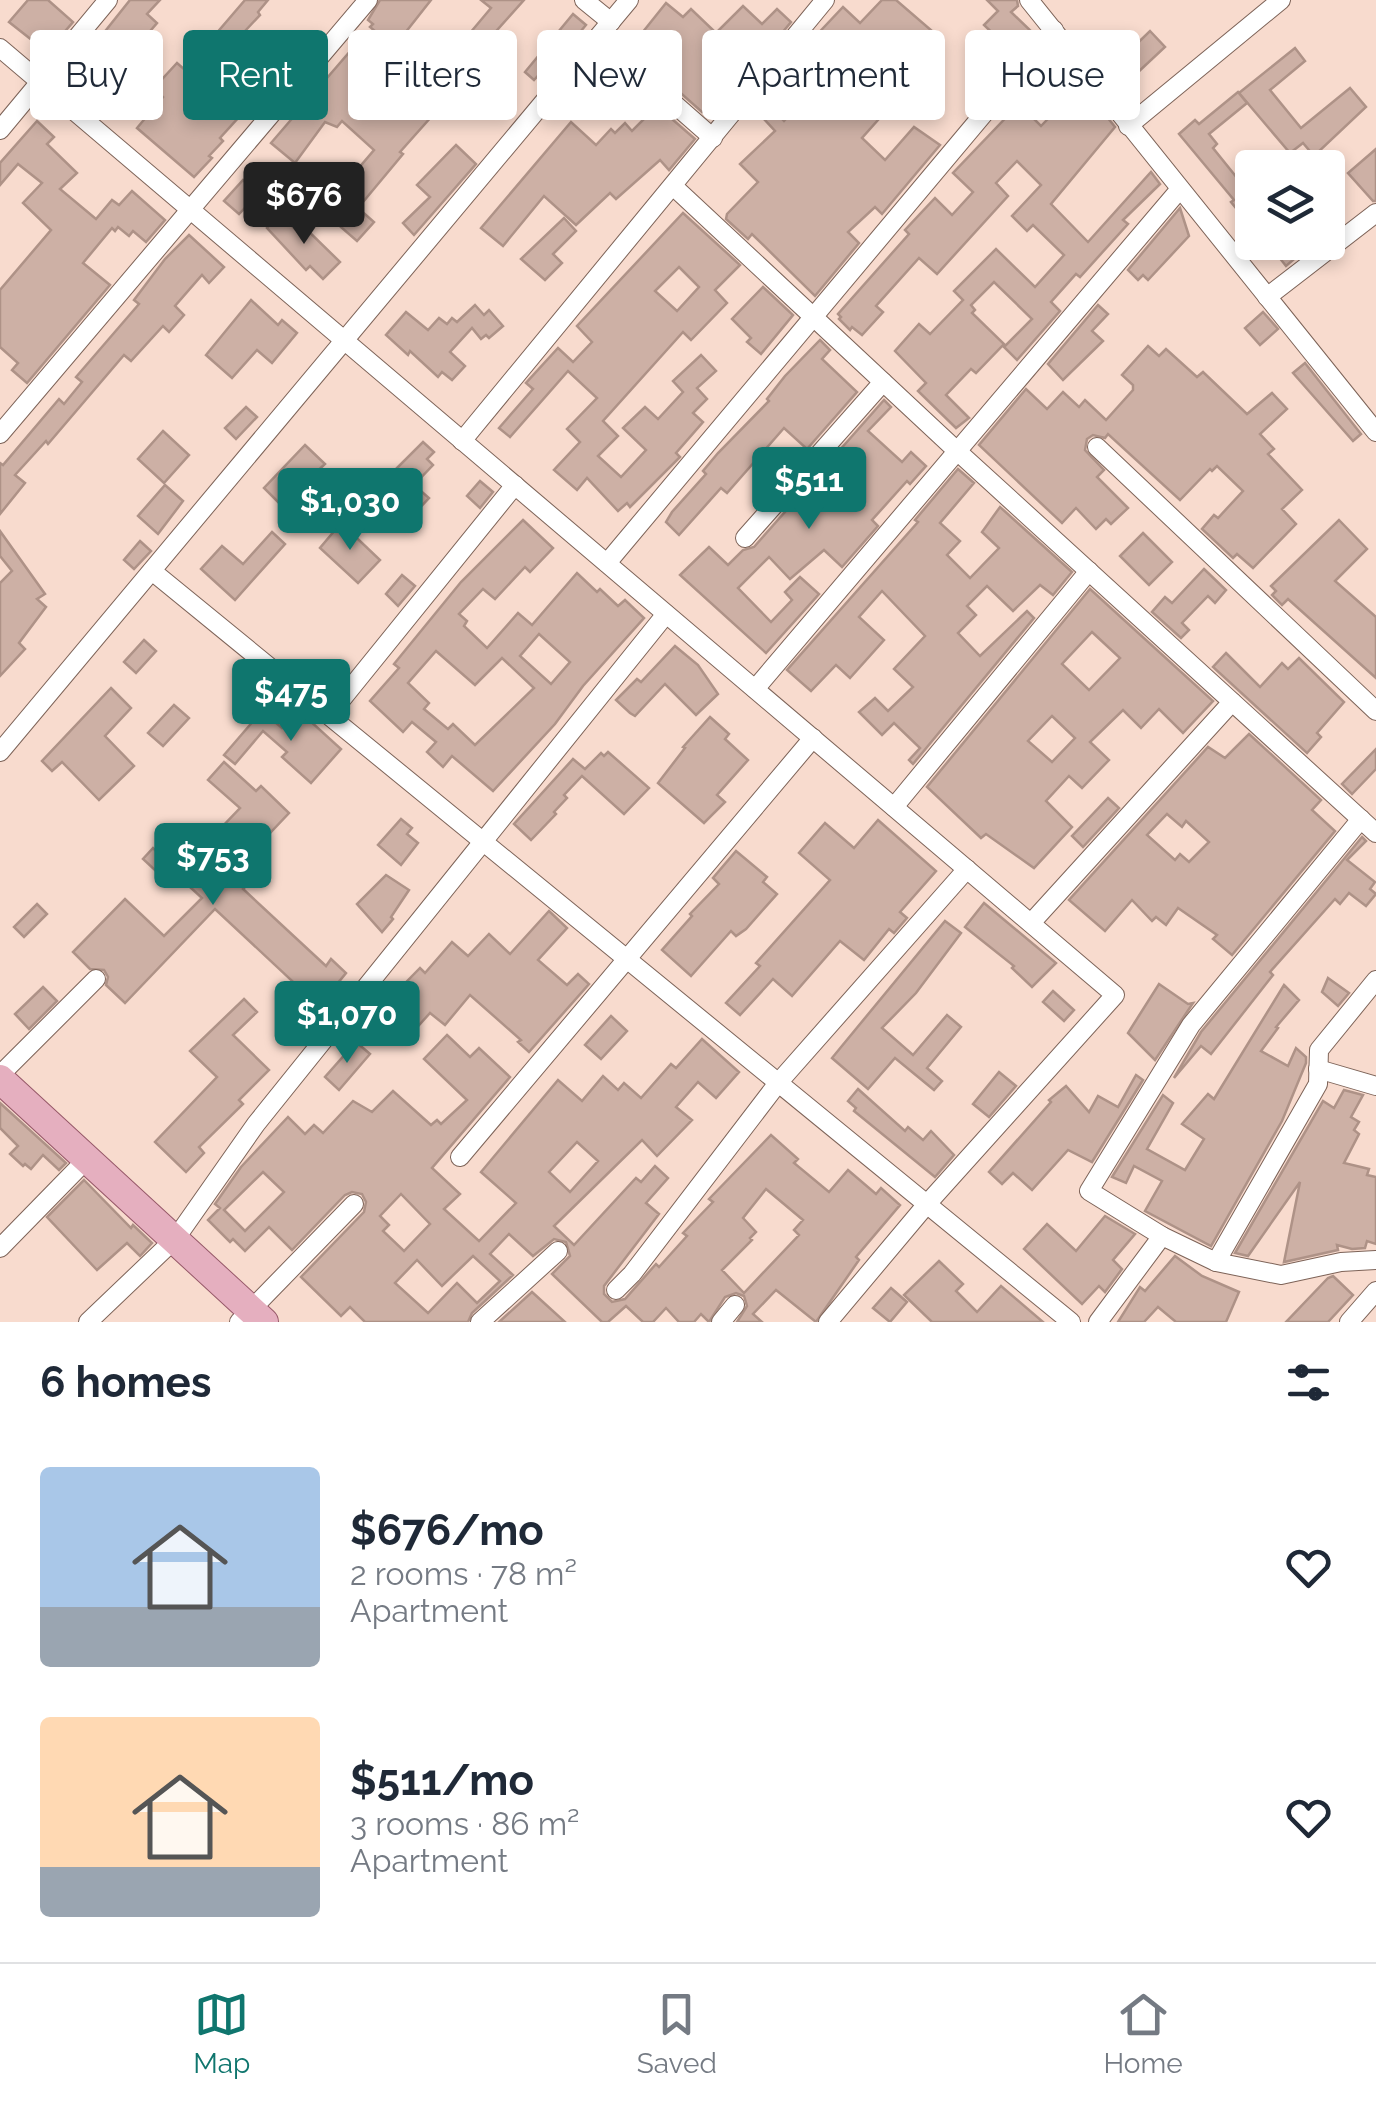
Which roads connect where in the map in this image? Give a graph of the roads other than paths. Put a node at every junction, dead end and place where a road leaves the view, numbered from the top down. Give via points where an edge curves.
1 (108, 0) edge
2 (368, 0) edge
3 (584, 0) edge
4 (629, 0) edge
5 (825, 0) edge
6 (1029, 0) edge
7 (1281, 0) edge
8 (611, 22) junction
9 (83, 30) edge
10 (604, 30) edge
11 (1054, 30) edge
12 (0, 48) edge
13 (30, 74) edge
14 (30, 94) edge
15 (537, 111) edge
16 (682, 111) edge
17 (85, 120) edge
18 (978, 120) edge
19 (1123, 120) edge
20 (1128, 126) junction
21 (0, 130) edge
22 (713, 138) junction
23 (673, 186) junction
24 (1180, 189) junction
25 (192, 211) junction
26 (1376, 213) edge
27 (1267, 297) junction
28 (814, 316) junction
29 (346, 341) junction
30 (883, 382) junction
31 (1376, 432) edge
32 (0, 434) edge
33 (462, 441) junction
34 (1097, 447) dead end
35 (956, 450) junction
36 (514, 485) junction
37 (745, 538) dead end
38 (607, 563) junction
39 (152, 571) junction
40 (1089, 571) junction
41 (666, 614) junction
42 (755, 689) junction
43 (1232, 702) junction
44 (1376, 710) edge
45 (329, 715) junction
46 (813, 738) junction
47 (0, 752) edge
48 (894, 807) junction
49 (1361, 819) junction
50 (1376, 833) edge
51 (481, 840) junction
52 (967, 869) junction
53 (1032, 924) junction
54 (629, 960) junction
55 (96, 978) dead end
56 (1376, 980) edge
57 (1318, 1069) junction
58 (0, 1077) edge
59 (778, 1083) junction
60 (1376, 1086) edge
61 (460, 1157) dead end
62 (88, 1158) junction
63 (354, 1204) dead end
64 (926, 1204) junction
65 (1162, 1236) junction
66 (176, 1238) junction
67 (0, 1248) edge
68 (558, 1251) dead end
69 (1376, 1260) edge
70 (1216, 1262) junction
71 (616, 1290) dead end
72 (1376, 1290) edge
73 (735, 1305) dead end
74 (251, 1318) edge
75 (88, 1322) edge
76 (480, 1322) edge
77 (721, 1322) edge
78 (828, 1322) edge
79 (1070, 1322) edge
80 (1098, 1322) edge
81 (1349, 1322) edge

1 - 9 street
2 - 25 street
3 - 8 street
4 - 8 street
5 - 22 street
6 - 11 street
7 - 20 street
8 - 10 street
12 - 13 street
14 - 21 street
15 - 29 street
16 - 22 street
17 - 25 street
18 - 28 street
19 - 20 street
20 - 24 street
22 - 23 street
23 - 28 street
23 - 33 street
24 - 27 street
24 - 35 street
25 - 29 street
25 - 32 street
26 - 27 street
27 - 31 street
28 - 30 street
28 - 38 street
29 - 33 street
29 - 39 street
30 - 35 street
30 - 37 street
33 - 36 street
34 - 44 street
35 - 40 street
35 - 42 street
36 - 38 street
36 - 45 street
38 - 41 street
39 - 45 street
39 - 47 street
40 - 43 street
40 - 48 street
41 - 42 street
41 - 51 street
42 - 46 street
43 - 49 street
43 - 53 street
45 - 51 street
46 - 48 street
46 - 54 street
48 - 52 street
49 - 50 street
49 - 65 street via 1191,1025 1089,1190
51 - 54 street
51 - 66 street via 256,1124
52 - 53 street
52 - 59 street
53 - 64 street via 1115,995
54 - 59 street
54 - 61 street
55 - 58 street
56 - 57 street via 1318,1050
57 - 60 street
57 - 70 street via 1318,1084
58 - 62 main road
59 - 64 street
59 - 71 street
62 - 66 main road
62 - 67 street
63 - 74 street
64 - 78 street
64 - 79 street
65 - 70 street
65 - 80 street
66 - 74 main road
66 - 75 street
68 - 76 street
69 - 70 street via 1281,1275
72 - 81 street
73 - 77 street

